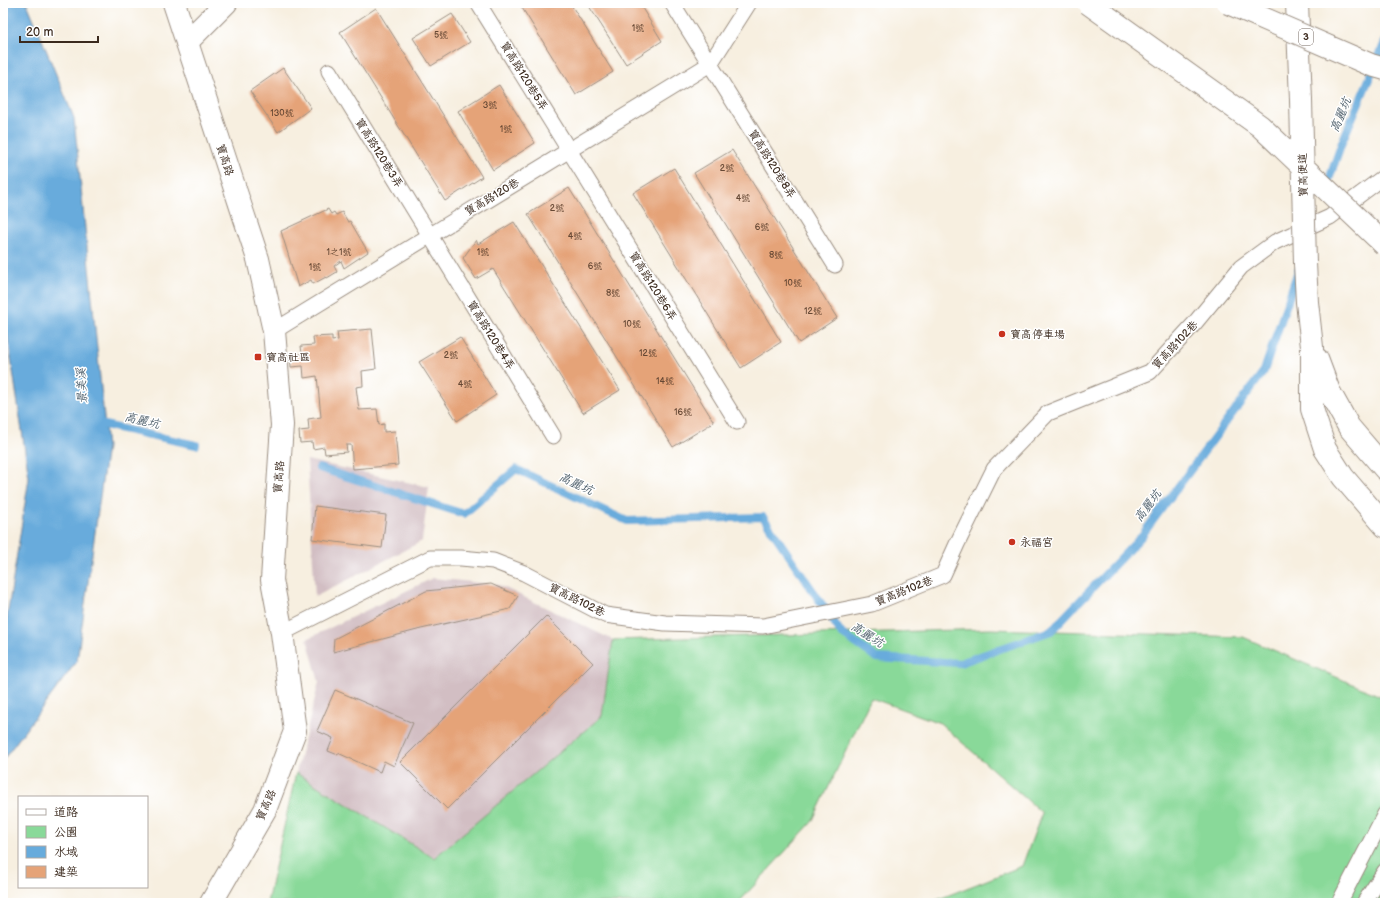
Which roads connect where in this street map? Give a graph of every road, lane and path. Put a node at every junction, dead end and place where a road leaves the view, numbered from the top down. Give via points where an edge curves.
1 (174, 3) edge
2 (226, 3) edge
3 (478, 3) edge
4 (672, 3) edge
5 (750, 3) edge
6 (1088, 3) edge
7 (1228, 3) edge
8 (1297, 3) edge
9 (187, 42) junction
10 (710, 64) junction
11 (1385, 70) edge
12 (329, 71) dead end
13 (569, 150) junction
14 (1385, 176) edge
15 (430, 235) junction
16 (1385, 245) edge
17 (835, 265) dead end
18 (274, 331) junction
19 (1312, 347) junction
20 (737, 422) dead end
21 (553, 436) dead end
22 (1385, 469) edge
23 (1385, 526) edge
24 (282, 633) junction
25 (1385, 814) edge
26 (1385, 871) edge
27 (211, 903) edge
28 (1339, 903) edge
29 (1364, 903) edge

1 - 9 main road, 寶高路
2 - 9 main road
3 - 13 lane, 寶高路120巷5弄
4 - 10 lane, 寶高路120巷8弄
5 - 10 lane
6 - 16 main road, bridge via 1260,126
7 - 11 main road, 3, bridge
8 - 19 main road, 寶高便道, bridge via 1305,263
9 - 18 main road, 寶高路 via 258,259
10 - 13 lane, 寶高路120巷
10 - 17 lane, 寶高路120巷8弄
12 - 15 lane, 寶高路120巷3弄
13 - 15 lane, 寶高路120巷
13 - 20 lane, 寶高路120巷6弄
14 - 24 lane, 寶高路102巷 via 1330,217 1275,242 1241,267 1150,372 1048,413 994,469 943,575 872,604 763,626 665,624 605,615 524,573 494,561 430,558
15 - 18 lane, 寶高路120巷
15 - 21 lane, 寶高路120巷4弄
18 - 24 main road, 寶高路 via 282,425 272,580
19 - 22 main road, 寶高便道 via 1329,391 1349,427
19 - 23 main road, 寶高便道 via 1312,410 1325,449 1343,477
24 - 27 main road, 寶高路 via 295,731 265,810
25 - 28 lane
26 - 29 lane

